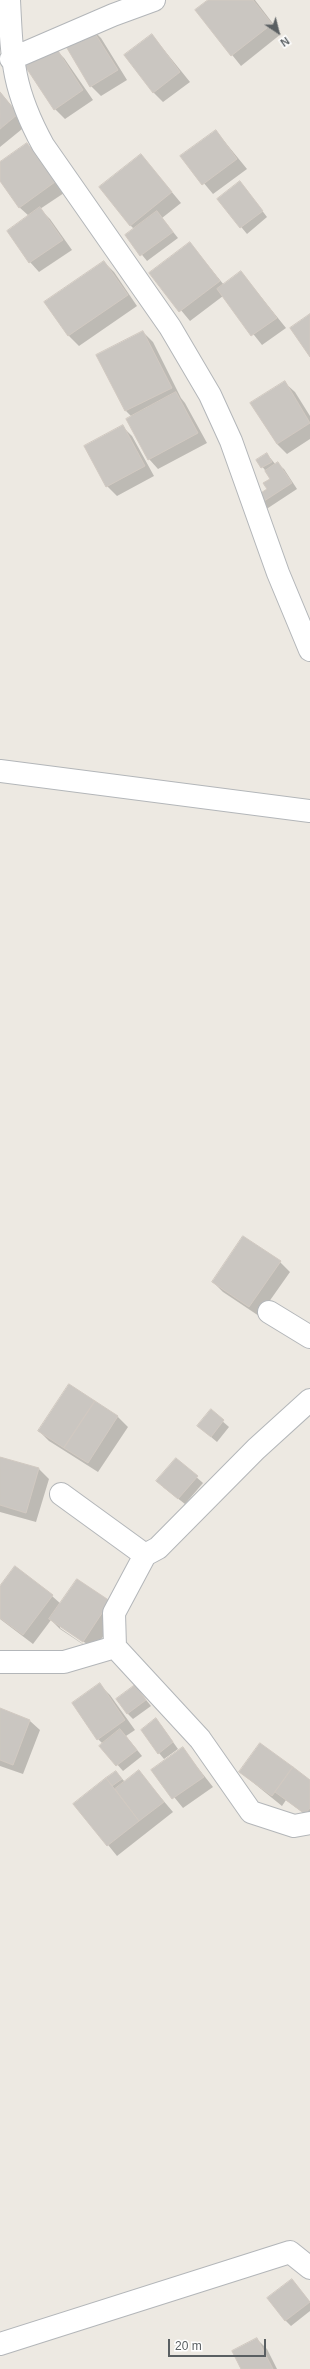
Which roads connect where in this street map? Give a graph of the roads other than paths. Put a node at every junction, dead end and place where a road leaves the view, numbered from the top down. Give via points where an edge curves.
1 (9, 0) edge
2 (154, 0) edge
3 (12, 59) junction
4 (310, 650) edge
5 (0, 771) edge
6 (310, 811) edge
7 (269, 1312) dead end
8 (310, 1337) edge
9 (310, 1400) edge
10 (62, 1494) dead end
11 (145, 1555) junction
12 (115, 1647) junction
13 (0, 1662) edge
14 (310, 1823) edge
15 (310, 2268) edge
16 (0, 2344) edge

1 - 3 street
2 - 3 street
3 - 4 street via 18,90 27,115 43,145 170,327 210,395 231,441 278,573
5 - 6 street
7 - 8 street
9 - 11 street via 256,1449 158,1548
10 - 11 street
11 - 12 street via 114,1613
12 - 13 street via 64,1662
12 - 14 street via 200,1739 251,1812 294,1826
15 - 16 street via 290,2252

